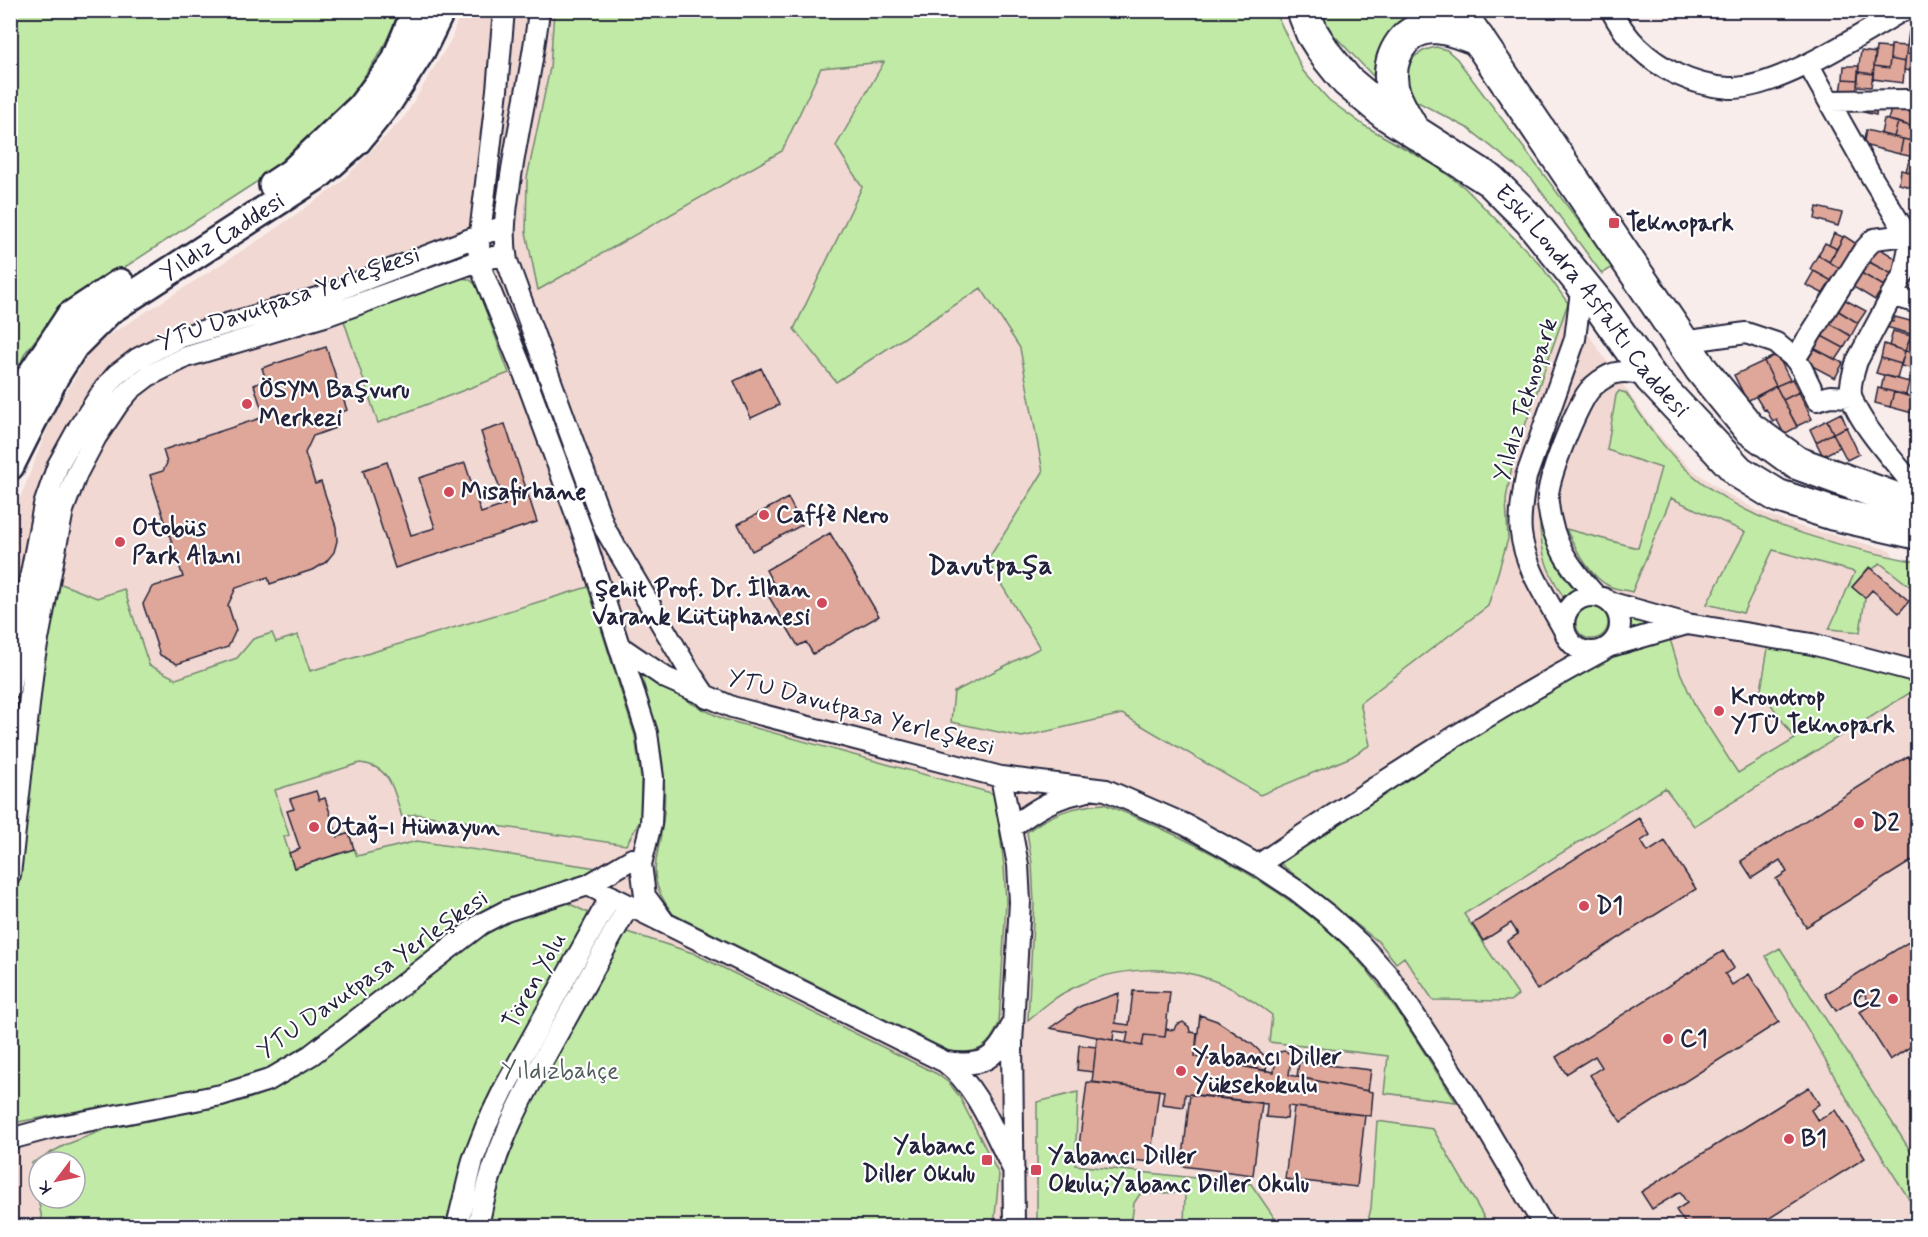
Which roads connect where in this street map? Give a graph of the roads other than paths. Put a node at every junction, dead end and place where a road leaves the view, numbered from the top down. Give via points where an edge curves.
1 (416, 10) edge
2 (441, 10) edge
3 (504, 10) edge
4 (539, 10) edge
5 (1303, 10) edge
6 (1458, 10) edge
7 (1611, 10) edge
8 (1907, 10) edge
9 (1478, 39) junction
10 (1808, 64) junction
11 (1830, 101) junction
12 (1917, 102) edge
13 (1413, 131) junction
14 (504, 226) junction
15 (480, 234) junction
16 (1907, 235) junction
17 (506, 254) junction
18 (478, 261) junction
19 (1582, 283) junction
20 (1891, 295) junction
21 (1917, 303) edge
22 (1683, 342) junction
23 (1795, 359) junction
24 (1651, 378) junction
25 (1851, 397) junction
26 (10, 415) edge
27 (10, 466) edge
28 (1915, 492) edge
29 (1834, 514) junction
30 (1917, 533) edge
31 (1917, 544) edge
32 (1604, 599) junction
33 (1687, 624) junction
34 (1566, 634) junction
35 (619, 646) junction
36 (1606, 649) junction
37 (1917, 672) edge
38 (1540, 685) junction
39 (10, 689) edge
40 (707, 698) junction
41 (1001, 777) junction
42 (1106, 790) junction
43 (1012, 827) junction
44 (632, 859) dead end
45 (1258, 865) junction
46 (10, 875) edge
47 (588, 885) junction
48 (611, 897) junction
49 (629, 905) junction
50 (665, 923) junction
51 (1013, 1024) junction
52 (945, 1062) junction
53 (10, 1139) edge
54 (1014, 1171) junction
55 (457, 1227) edge
56 (478, 1227) edge
57 (1014, 1227) edge
58 (1544, 1227) edge

1 - 26 main road, Yıldız Caddesi via 395,62 361,107 291,173 70,316
2 - 27 main road, Yıldız Caddesi via 421,51 357,141 320,174 110,310 74,346
3 - 15 street
4 - 14 street
5 - 13 main road, Eski Londra Asfaltı Caddesi via 1317,41 1347,81
6 - 9 main road, Eski Londra Asfaltı Caddesi
7 - 10 street via 1643,54 1694,82 1749,87
8 - 10 street
9 - 13 main road via 1435,27 1403,39 1393,58 1391,76
9 - 22 main road, Eski Londra Asfaltı Caddesi
10 - 11 street
11 - 12 street
11 - 16 street
13 - 19 main road, Eski Londra Asfaltı Caddesi via 1491,181 1530,220
14 - 15 street, YTU Davutpasa Yerleşkesi
14 - 17 street
15 - 18 street
15 - 39 street, YTU Davutpasa Yerleşkesi via 320,297 178,338 117,374 79,427 58,465 44,505
16 - 20 street via 1906,267
16 - 23 street via 1874,239 1863,251
17 - 18 street, YTU Davutpasa Yerleşkesi
17 - 40 street via 605,529
18 - 35 street via 584,536
18 - 46 street, YTU Davutpasa Yerleşkesi via 325,316 186,357 148,376 118,404 77,473 63,510 34,660
19 - 24 main road, Eski Londra Asfaltı Caddesi
19 - 34 street, Yıldız Teknopark via 1575,339 1526,477 1522,499 1521,533 1531,569
20 - 21 street
20 - 25 street via 1857,361
22 - 23 street via 1746,333 1776,343
22 - 28 main road, Eski Londra Asfaltı Caddesi via 1749,428 1797,463 1846,481
23 - 25 street via 1817,400
24 - 29 main road, Eski Londra Asfaltı Caddesi via 1739,472 1778,496
24 - 32 street, Yıldız Teknopark via 1630,371 1609,375 1597,383 1587,394 1552,471 1547,500 1554,538 1569,564
25 - 28 street
29 - 30 main road, Eski Londra Asfaltı Caddesi
29 - 31 main road
32 - 33 street
32 - 34 street via 1586,596 1571,605 1566,612
32 - 36 street via 1618,611 1620,620 1617,639
33 - 36 street
33 - 37 street via 1812,644
34 - 36 street via 1583,651
34 - 38 street via 1563,652
35 - 40 street, YTU Davutpasa Yerleşkesi via 666,678
35 - 50 street via 646,734 653,778 651,824 640,864 645,896
36 - 38 street
38 - 45 street
40 - 41 street, YTU Davutpasa Yerleşkesi
41 - 42 street, YTU Davutpasa Yerleşkesi
41 - 43 street, YTU Davutpasa Yerleşkesi
42 - 43 street via 1057,799 1032,811
42 - 45 street, YTU Davutpasa Yerleşkesi via 1186,825
43 - 51 street, YTU Davutpasa Yerleşkesi via 1020,902
44 - 47 street, YTU Davutpasa Yerleşkesi
45 - 58 street, YTU Davutpasa Yerleşkesi via 1329,916 1388,975 1468,1097
47 - 48 street, YTU Davutpasa Yerleşkesi
47 - 53 street, YTU Davutpasa Yerleşkesi via 487,920 311,1054 268,1080 221,1095
48 - 49 street, YTU Davutpasa Yerleşkesi
48 - 55 street, Tören Yolu via 505,1087 473,1160
49 - 50 street, YTU Davutpasa Yerleşkesi
49 - 56 street, Tören Yolu via 506,1132 492,1166
50 - 52 street, YTU Davutpasa Yerleşkesi
51 - 52 street, YTU Davutpasa Yerleşkesi via 1002,1045 988,1059 967,1065
51 - 54 street, YTU Davutpasa Yerleşkesi
52 - 54 street, YTU Davutpasa Yerleşkesi via 973,1091
54 - 57 street, YTU Davutpasa Yerleşkesi

